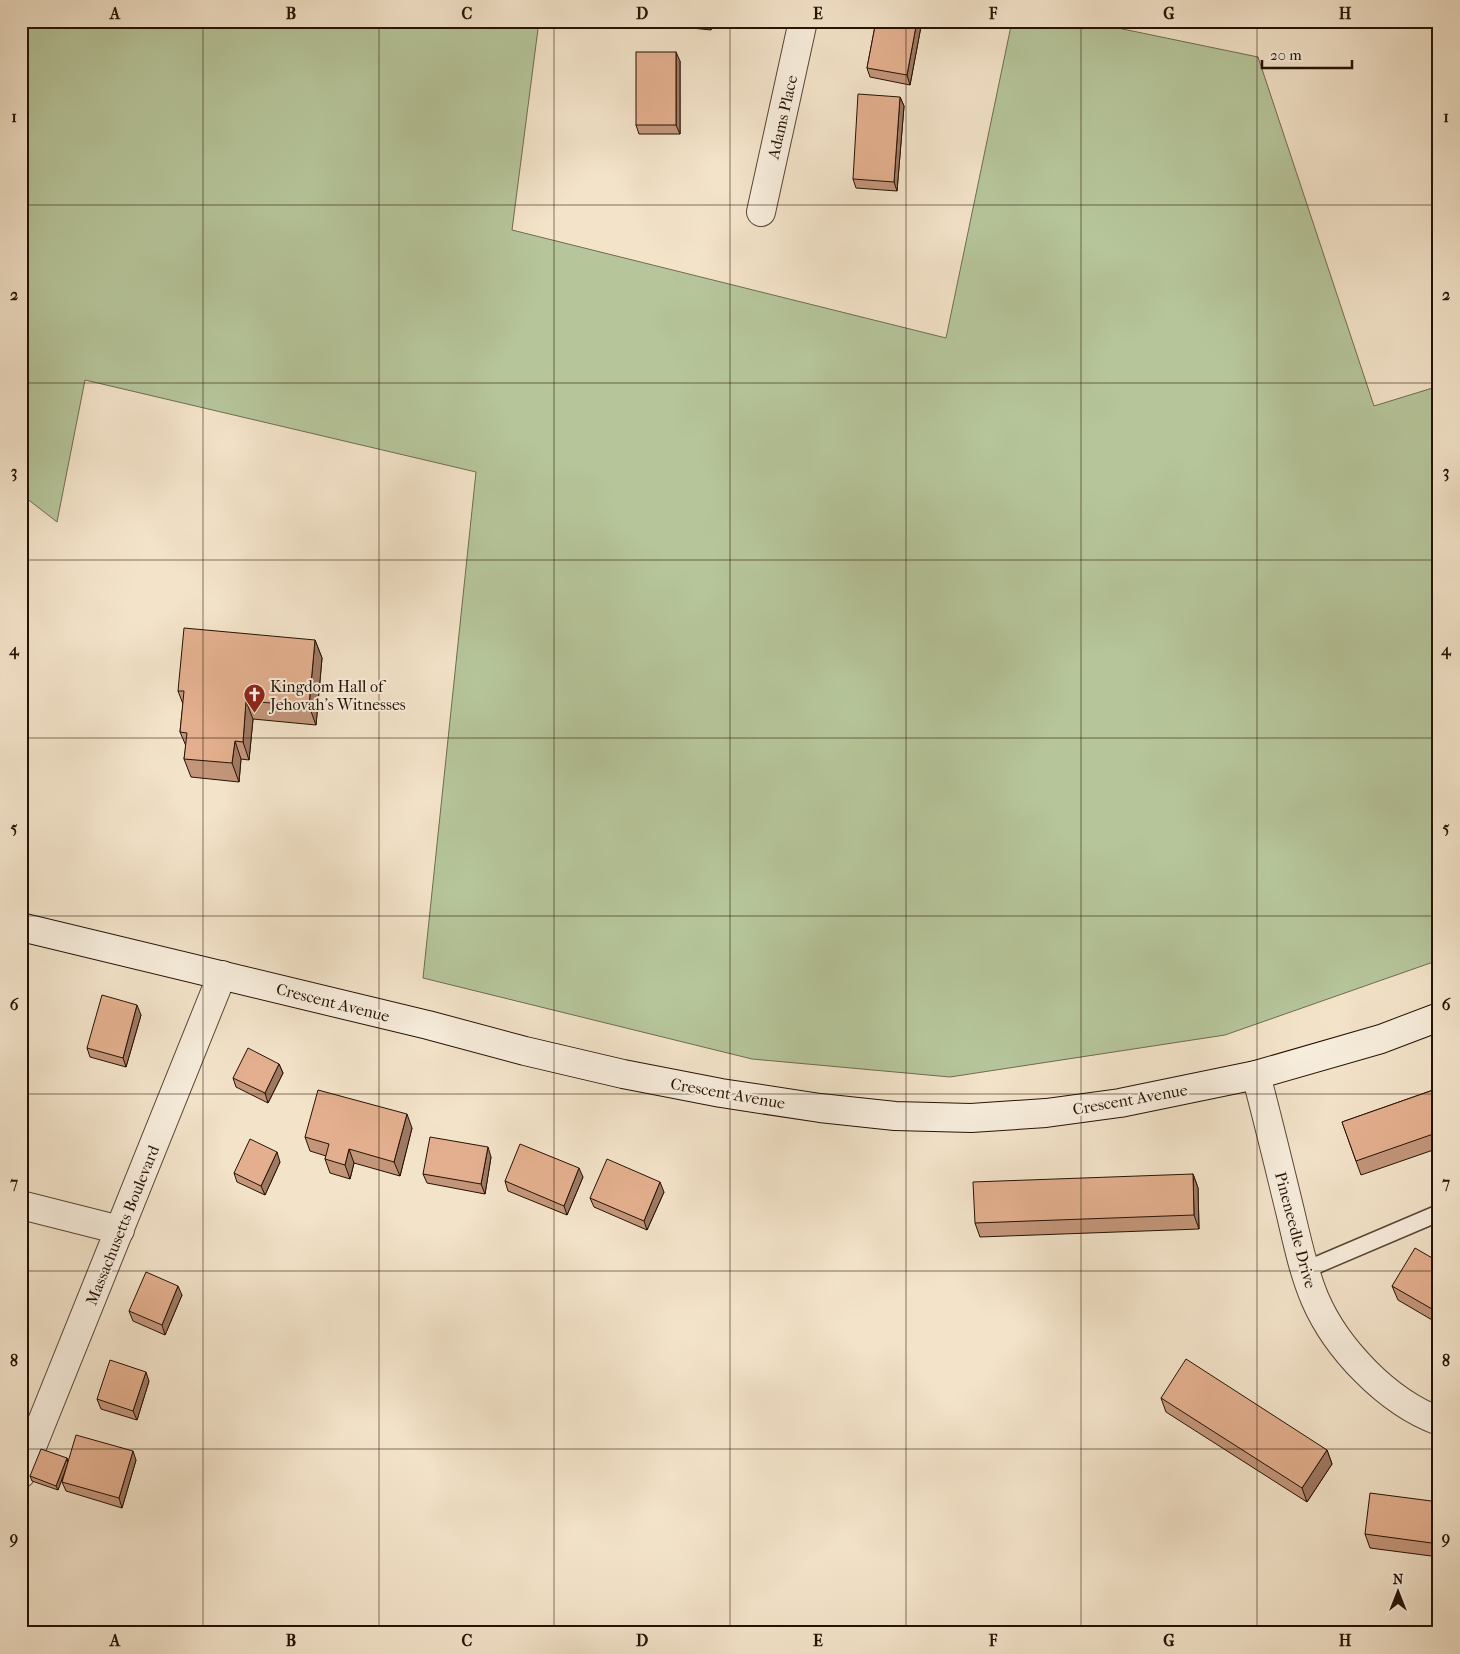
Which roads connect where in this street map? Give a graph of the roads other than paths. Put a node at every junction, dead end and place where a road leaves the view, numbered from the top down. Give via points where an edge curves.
1 (804, 21) edge
2 (761, 212) dead end
3 (21, 927) edge
4 (222, 976) junction
5 (1439, 1016) edge
6 (1256, 1075) junction
7 (21, 1205) edge
8 (1439, 1213) edge
9 (120, 1230) junction
10 (1305, 1270) junction
11 (1439, 1421) edge
12 (21, 1474) edge

1 - 2 street, Adams Place
3 - 4 street, Crescent Avenue
4 - 6 street, Crescent Avenue via 623,1074 721,1093 895,1116 970,1118 1046,1113 1120,1103
4 - 9 street, Massachusetts Boulevard
5 - 6 street, Crescent Avenue via 1381,1039
6 - 10 street, Pineneedle Drive
7 - 9 street
8 - 10 lane
9 - 12 street, Massachusetts Boulevard
10 - 11 street, Pineneedle Drive via 1315,1299 1333,1332 1356,1362 1407,1405

